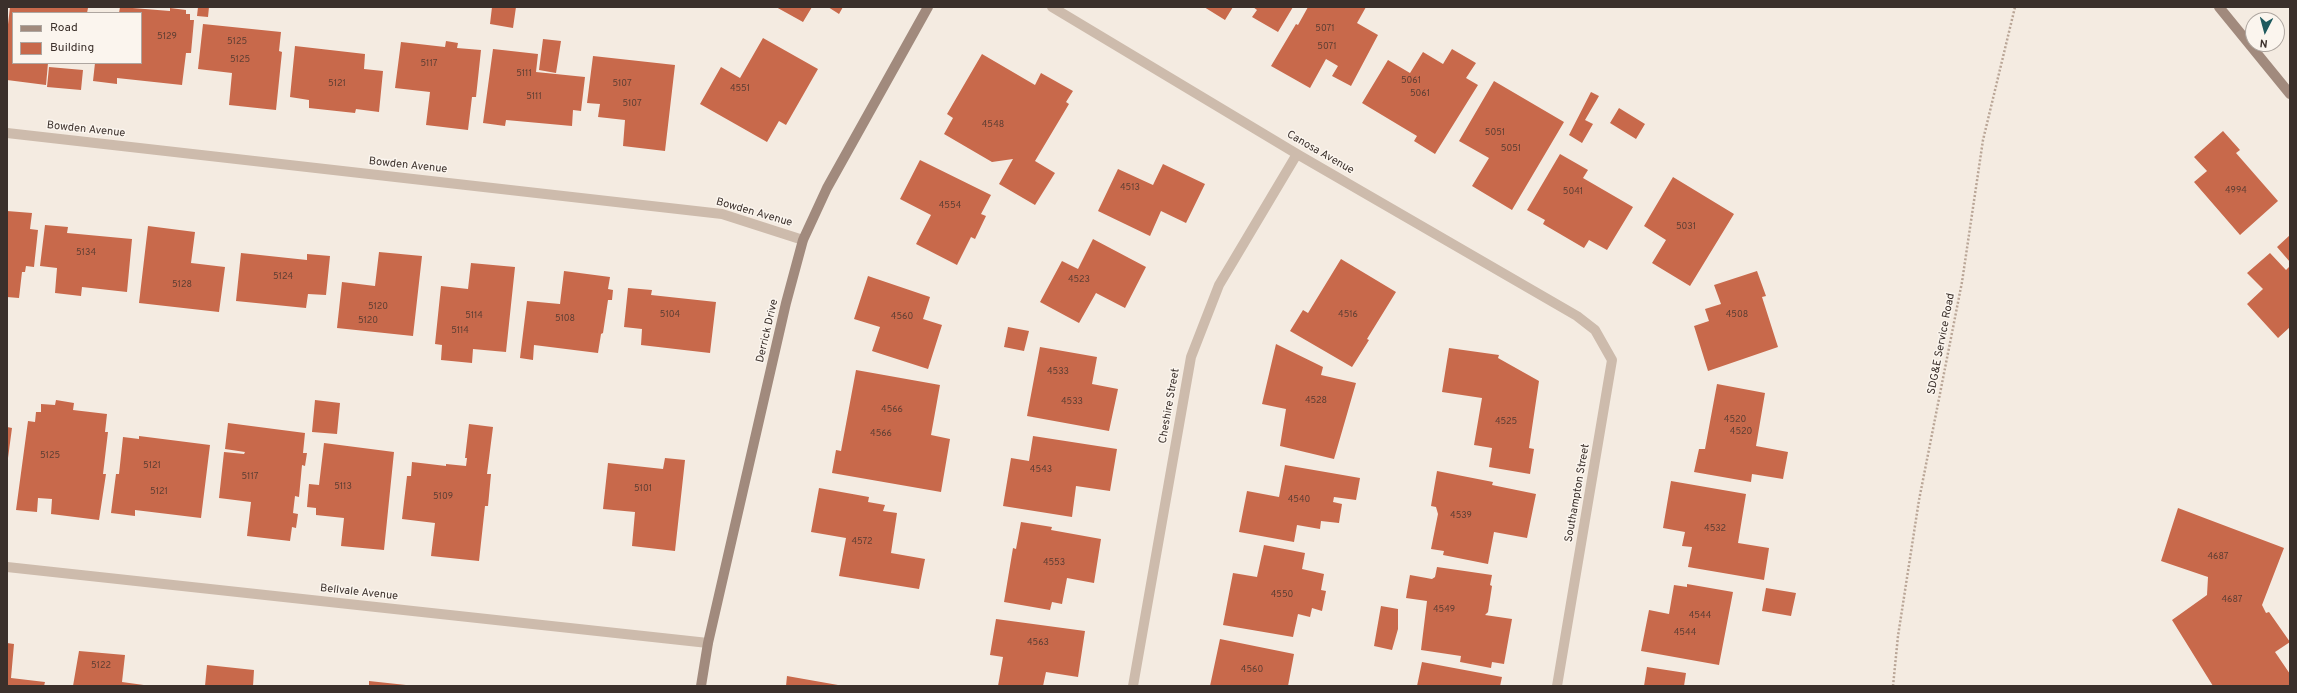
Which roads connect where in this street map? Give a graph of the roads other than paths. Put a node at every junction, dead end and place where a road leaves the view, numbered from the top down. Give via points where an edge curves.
1 (928, 7) edge
2 (1052, 7) edge
3 (2219, 7) edge
4 (2290, 94) edge
5 (7, 133) edge
6 (1297, 154) junction
7 (803, 240) junction
8 (1577, 316) joint
9 (7, 567) edge
10 (708, 643) junction
11 (701, 686) edge
12 (1133, 686) edge
13 (1557, 686) edge

1 - 7 street, Derrick Drive via 827,188
2 - 6 street, Canosa Avenue
3 - 4 street
5 - 7 street, Bowden Avenue via 722,214
6 - 8 street, Canosa Avenue
6 - 12 street, Cheshire Street via 1219,285 1191,357
7 - 10 street, Derrick Drive via 786,303
8 - 13 street, Southampton Street via 1595,330 1612,360
9 - 10 street, Bellvale Avenue
10 - 11 street, Derrick Drive

